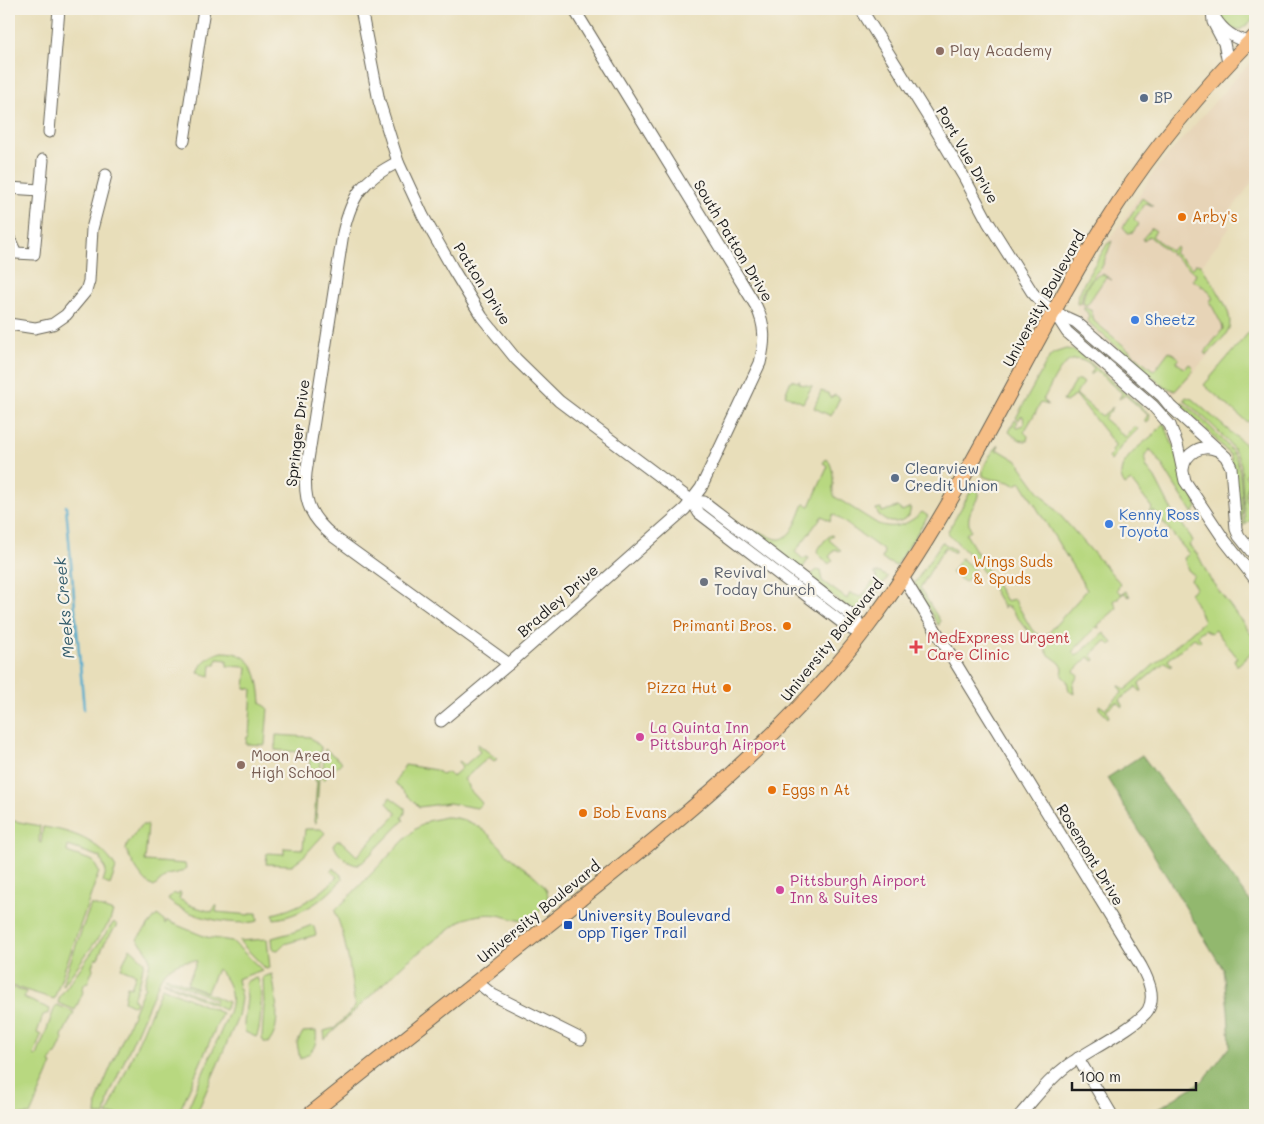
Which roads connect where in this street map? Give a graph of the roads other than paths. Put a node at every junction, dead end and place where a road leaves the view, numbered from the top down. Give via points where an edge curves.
1 (59, 9) edge
2 (204, 9) edge
3 (361, 9) edge
4 (574, 9) edge
5 (861, 9) edge
6 (1213, 12) edge
7 (1252, 39) edge
8 (1228, 63) junction
9 (49, 132) dead end
10 (184, 141) dead end
11 (43, 160) dead end
12 (398, 162) junction
13 (106, 175) dead end
14 (9, 188) edge
15 (40, 190) junction
16 (9, 238) edge
17 (1054, 312) junction
18 (9, 324) edge
19 (1219, 450) junction
20 (1183, 472) junction
21 (692, 501) junction
22 (1255, 556) edge
23 (903, 577) junction
24 (1255, 579) edge
25 (862, 634) junction
26 (509, 664) junction
27 (441, 721) dead end
28 (477, 982) junction
29 (581, 1039) dead end
30 (1078, 1058) junction
31 (309, 1115) edge
32 (1020, 1115) edge
33 (1112, 1115) edge

1 - 9 street
2 - 10 street
3 - 12 street, Patton Drive via 379,101
4 - 21 street, South Patton Drive via 763,320 765,335 760,363
5 - 17 street, Port Vue Drive via 1028,286
6 - 7 street via 1222,27 1237,40
6 - 8 street via 1213,22 1224,43
7 - 8 main road, University Boulevard
8 - 17 main road, University Boulevard via 1134,179
11 - 15 street
12 - 21 street, Patton Drive via 470,299 512,353 573,412
12 - 26 street, Springer Drive via 376,174 360,188 347,217 306,473 306,496 310,510 334,538
13 - 18 street via 94,221 86,291 66,315 53,324 29,328
14 - 15 street
15 - 16 street via 34,254 16,253
17 - 19 street via 1076,322
17 - 20 street via 1067,332 1153,406 1170,426
17 - 23 main road, University Boulevard via 966,474
19 - 20 street via 1206,447 1193,452 1186,460
19 - 22 street via 1230,467 1236,529
20 - 24 street via 1188,486 1225,542
21 - 25 street, Patton Drive via 704,502 856,619
21 - 26 street, Bradley Drive via 679,516
23 - 25 main road, University Boulevard
23 - 30 street, Rosemont Drive via 1148,982 1150,1003 1144,1014
25 - 28 main road, University Boulevard via 796,710 738,769
26 - 27 street, Bradley Drive
28 - 29 street via 494,995
28 - 31 main road, University Boulevard
30 - 32 street, Rosemont Drive via 1053,1077
30 - 33 street

